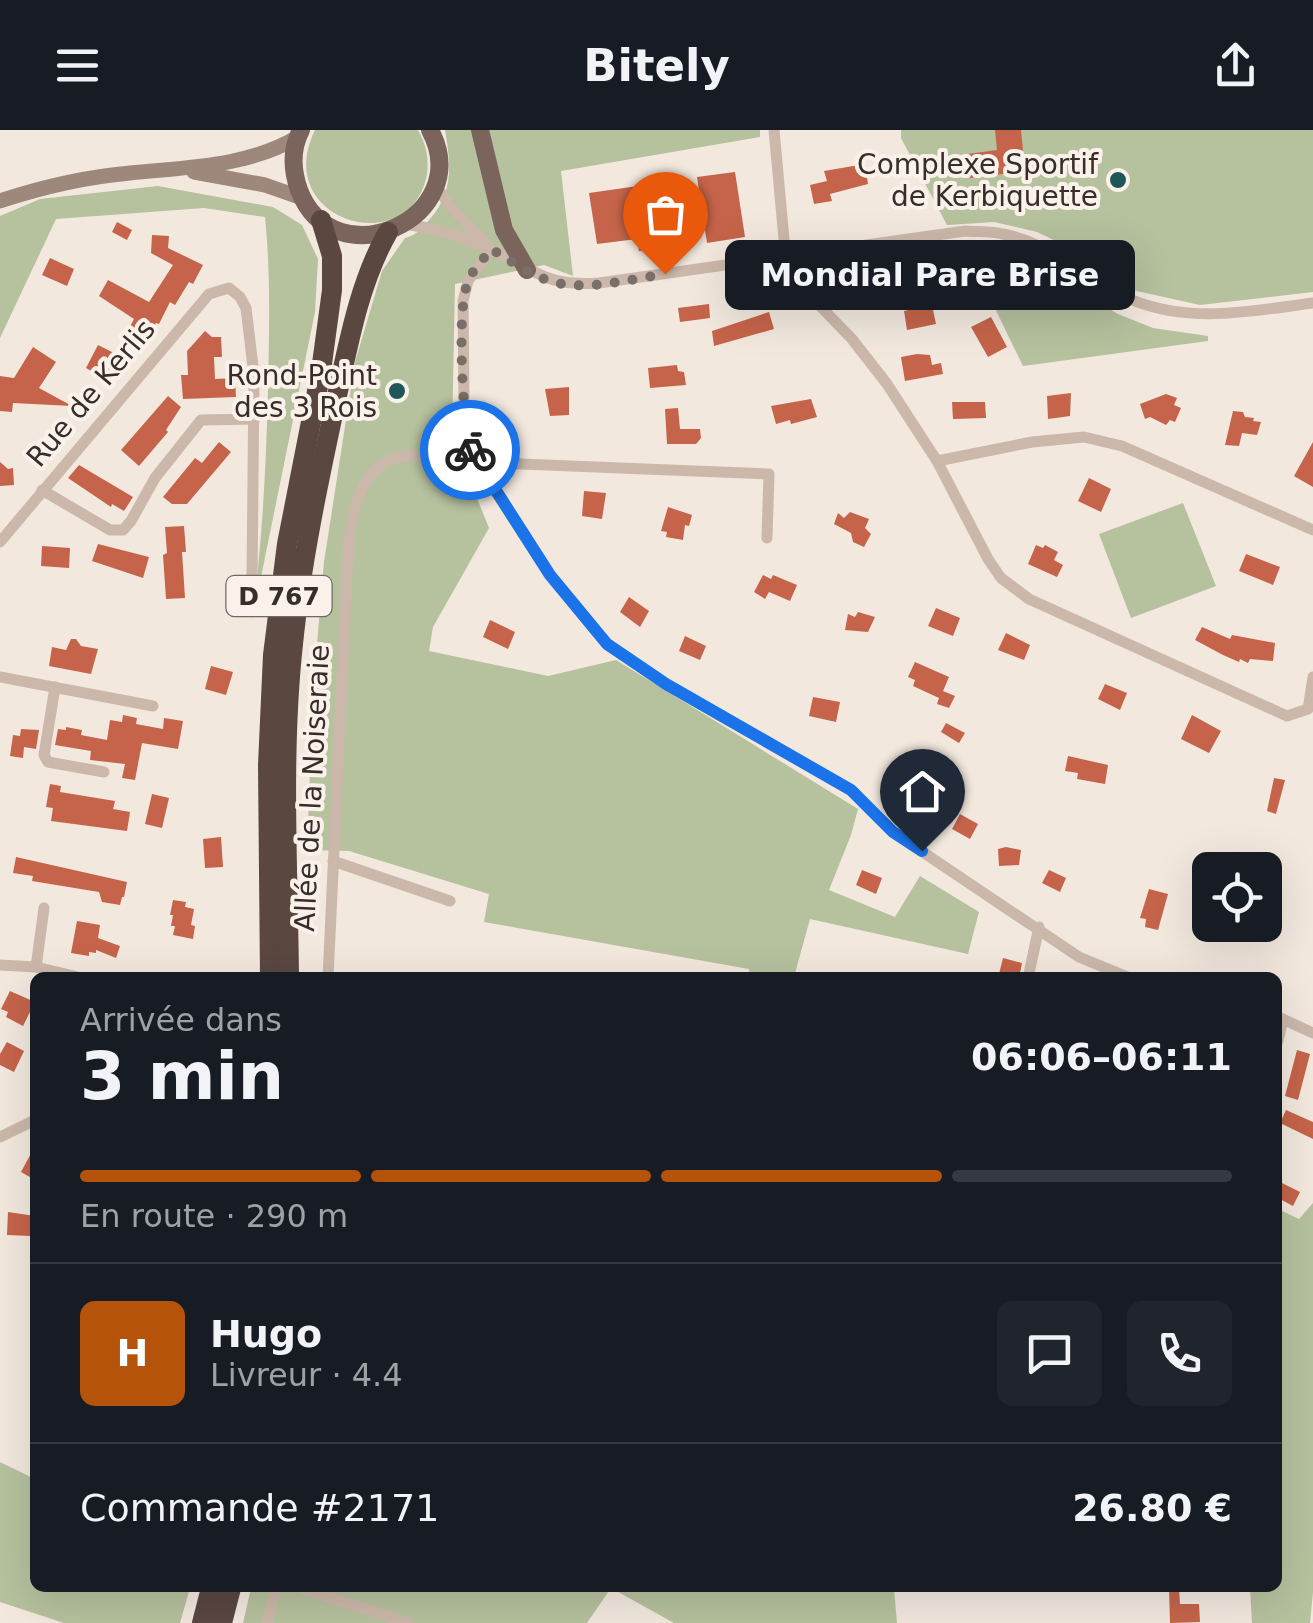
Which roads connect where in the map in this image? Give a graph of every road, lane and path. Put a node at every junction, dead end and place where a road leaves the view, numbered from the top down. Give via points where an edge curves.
1 (480, 130) edge
2 (774, 130) edge
3 (432, 132) edge
4 (299, 134) edge
5 (185, 170) junction
6 (435, 184) junction
7 (302, 198) junction
8 (0, 201) edge
9 (321, 220) junction
10 (396, 228) junction
11 (491, 249) junction
12 (783, 258) junction
13 (527, 270) junction
14 (1313, 303) edge
15 (256, 418) junction
16 (470, 452) junction
17 (938, 461) junction
18 (482, 468) junction
19 (42, 490) junction
20 (1313, 530) edge
21 (767, 538) dead end
22 (0, 542) edge
23 (252, 581) dead end
24 (1313, 676) edge
25 (0, 677) edge
26 (54, 687) junction
27 (153, 706) dead end
28 (104, 772) dead end
29 (333, 861) junction
30 (450, 900) dead end
31 (44, 908) dead end
32 (1039, 927) junction
33 (0, 965) edge
34 (36, 967) junction
35 (54, 972) edge
36 (270, 972) edge
37 (289, 972) edge
38 (328, 972) edge
39 (1029, 972) edge
40 (1115, 972) edge
41 (1282, 1019) edge
42 (1313, 1033) edge
43 (30, 1122) edge
44 (0, 1137) edge
45 (210, 1592) edge
46 (230, 1592) edge
47 (275, 1592) edge
48 (313, 1592) edge
49 (202, 1623) edge
50 (222, 1623) edge
51 (266, 1623) edge
52 (408, 1623) edge

1 - 13 main road via 504,230
2 - 12 street
3 - 6 main road
4 - 5 main road via 263,154
4 - 7 main road via 293,157
5 - 7 main road
5 - 8 main road via 70,182
6 - 10 main road via 424,207
6 - 11 street
7 - 9 main road
9 - 10 main road via 358,235
9 - 36 highway, D 767 via 332,256 332,290 287,544 272,673
10 - 11 street via 435,228
10 - 37 highway, D 767 via 373,261 352,327 302,567 288,731
11 - 13 street
11 - 16 street via 468,281 464,300
12 - 13 street via 584,284 562,284
12 - 14 street via 955,232 1002,234 1039,246 1132,300 1168,311 1218,315
12 - 17 street via 887,384
15 - 19 street via 201,420 123,530 110,530
15 - 19 street, Rue de Kerlis via 246,308 229,288 209,294
15 - 23 street
16 - 18 street
16 - 29 street, Allée de la Noiseraie via 450,460 384,461 354,509
17 - 20 street via 1084,437 1122,446
17 - 24 street via 988,559 1029,598 1287,716 1308,709
18 - 21 street via 493,463 769,474
18 - 32 street via 550,575 607,644 851,790 893,832
19 - 22 street, Rue de Kerlis
25 - 26 street
26 - 27 street
26 - 28 street via 44,756
29 - 30 street
29 - 38 street, Allée de la Noiseraie
31 - 34 street
32 - 39 street
32 - 40 street via 1079,957
33 - 34 street
34 - 35 street
41 - 42 street
43 - 44 street
45 - 49 highway
46 - 50 highway
47 - 51 street
48 - 52 street

